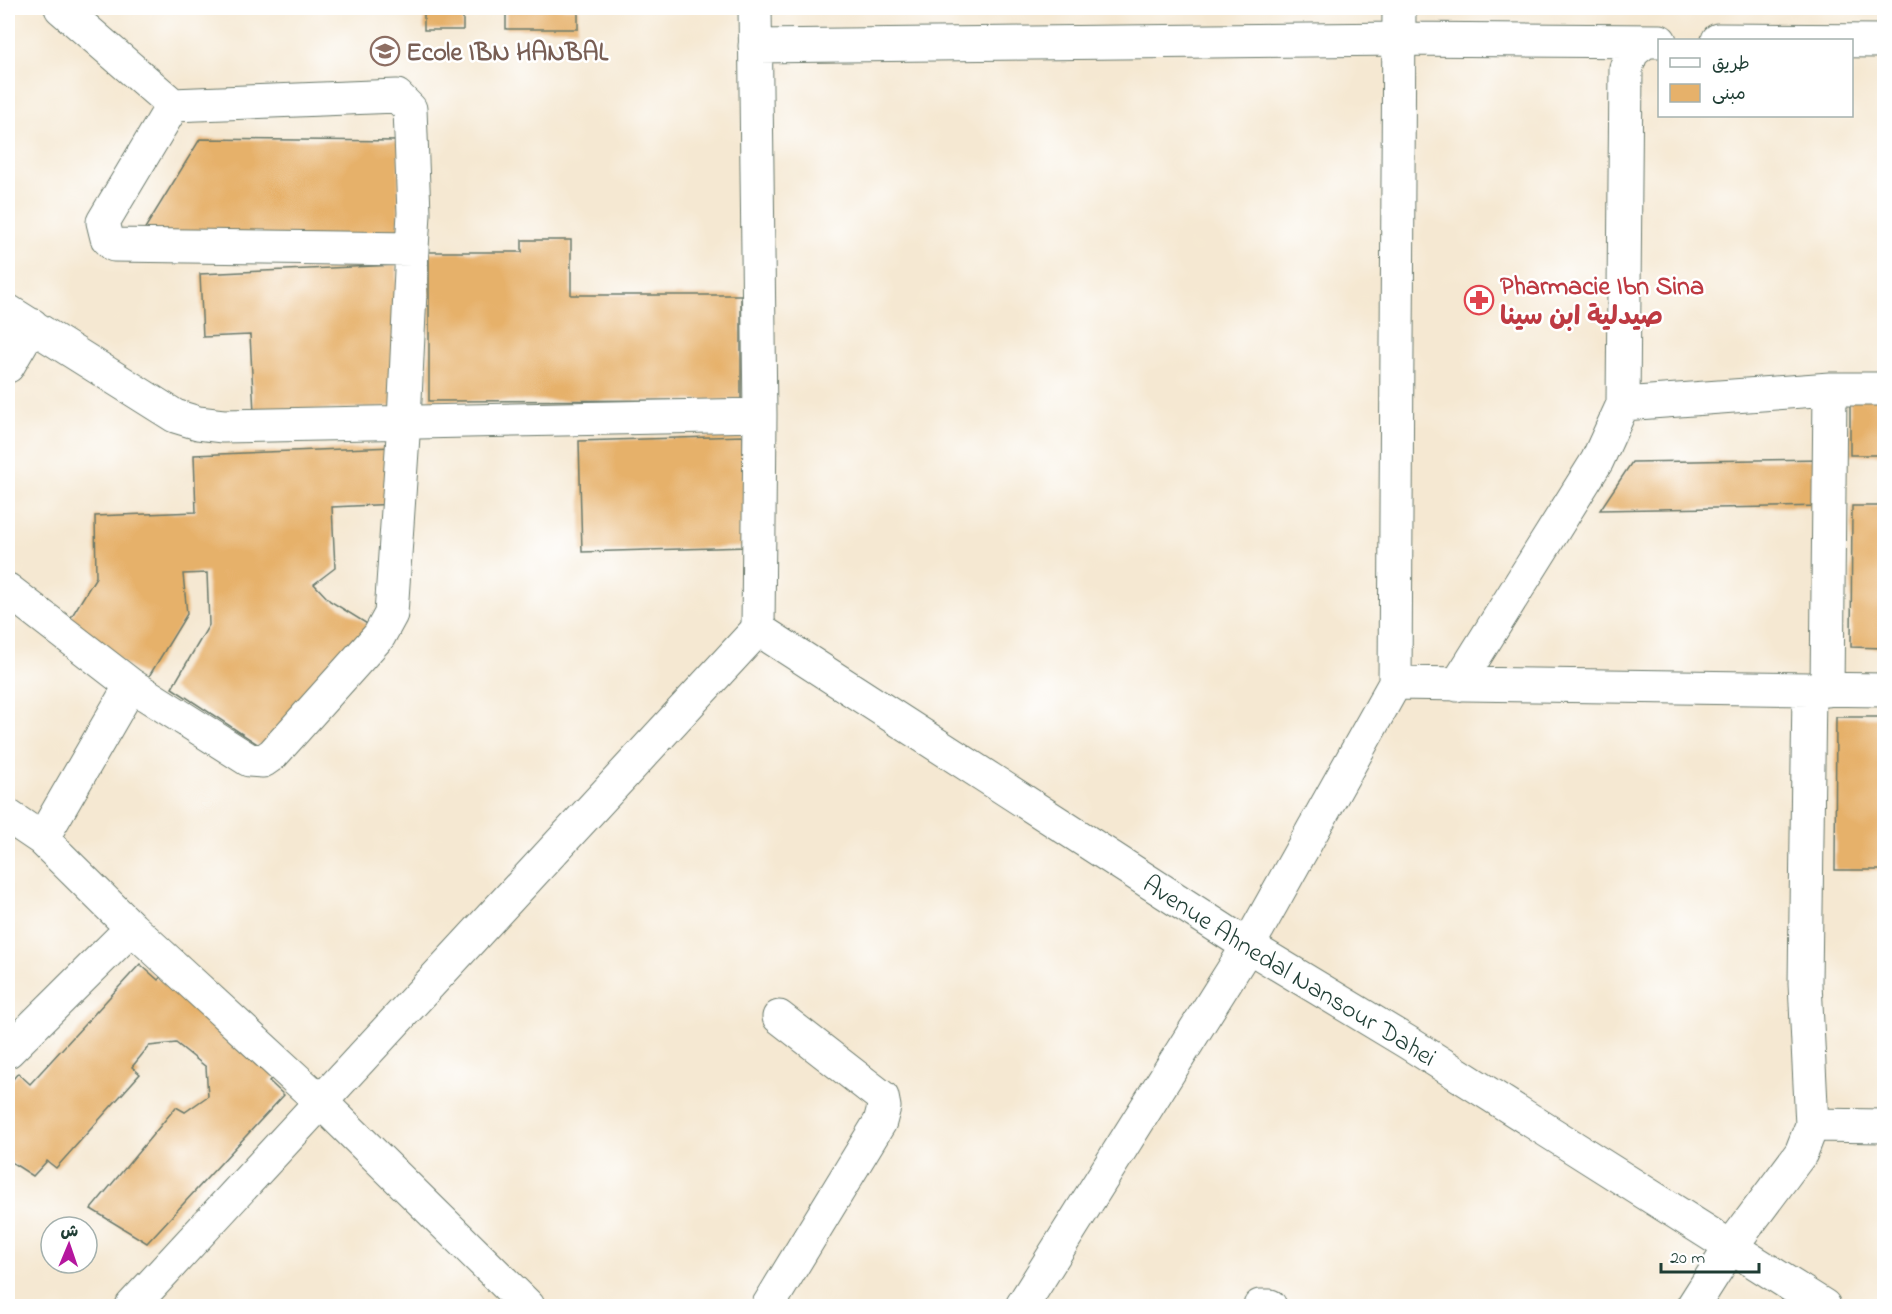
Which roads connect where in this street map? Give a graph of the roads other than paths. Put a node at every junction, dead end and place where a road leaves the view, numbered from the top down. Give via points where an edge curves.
1 (61, 8) edge
2 (755, 8) edge
3 (1399, 23) edge
4 (1653, 41) edge
5 (1853, 41) edge
6 (1884, 41) edge
7 (755, 46) junction
8 (174, 105) junction
9 (412, 249) junction
10 (20, 318) edge
11 (8, 366) edge
12 (1830, 389) junction
13 (1884, 389) edge
14 (1623, 404) junction
15 (760, 415) junction
16 (404, 421) junction
17 (8, 590) edge
18 (758, 629) junction
19 (1395, 683) junction
20 (131, 685) junction
21 (1457, 685) junction
22 (1818, 690) junction
23 (1884, 690) edge
24 (8, 816) edge
25 (42, 839) junction
26 (132, 928) junction
27 (1248, 946) junction
28 (779, 1017) dead end
29 (8, 1051) edge
30 (321, 1102) junction
31 (1812, 1125) junction
32 (1884, 1126) edge
33 (1730, 1248) junction
34 (132, 1306) edge
35 (528, 1306) edge
36 (768, 1306) edge
37 (1022, 1306) edge
38 (1260, 1306) edge
39 (1270, 1306) edge
40 (1693, 1306) edge
41 (1824, 1306) edge

1 - 8 street
2 - 7 street
3 - 4 street
3 - 7 street
3 - 19 street
4 - 14 street via 1632,52 1626,68
5 - 6 street
7 - 15 street
8 - 9 street via 397,96 410,110
8 - 9 street via 103,222 114,245
9 - 16 street
10 - 11 street
10 - 16 street via 175,416 198,423 223,426
12 - 13 street
12 - 14 street
12 - 22 street
14 - 21 street via 1597,461
15 - 16 street
15 - 18 street
16 - 20 street via 391,614 387,625 273,754 263,761 249,760
17 - 20 street
18 - 27 street, Avenue Ahnedal Nansour Dahei
18 - 30 street
19 - 21 street
19 - 27 street
20 - 25 street
21 - 22 street
22 - 23 street
22 - 31 street via 1805,983
24 - 25 street
25 - 26 street
26 - 29 street
26 - 30 street
27 - 33 street, Avenue Ahnedal Nansour Dahei via 1407,1042
27 - 37 street
28 - 36 street via 882,1097 884,1107 880,1122
30 - 34 street
30 - 35 street
31 - 32 street
31 - 33 street via 1802,1152
33 - 40 street
33 - 41 street, Avenue Ahnedal Nansour Dahei
38 - 39 street

